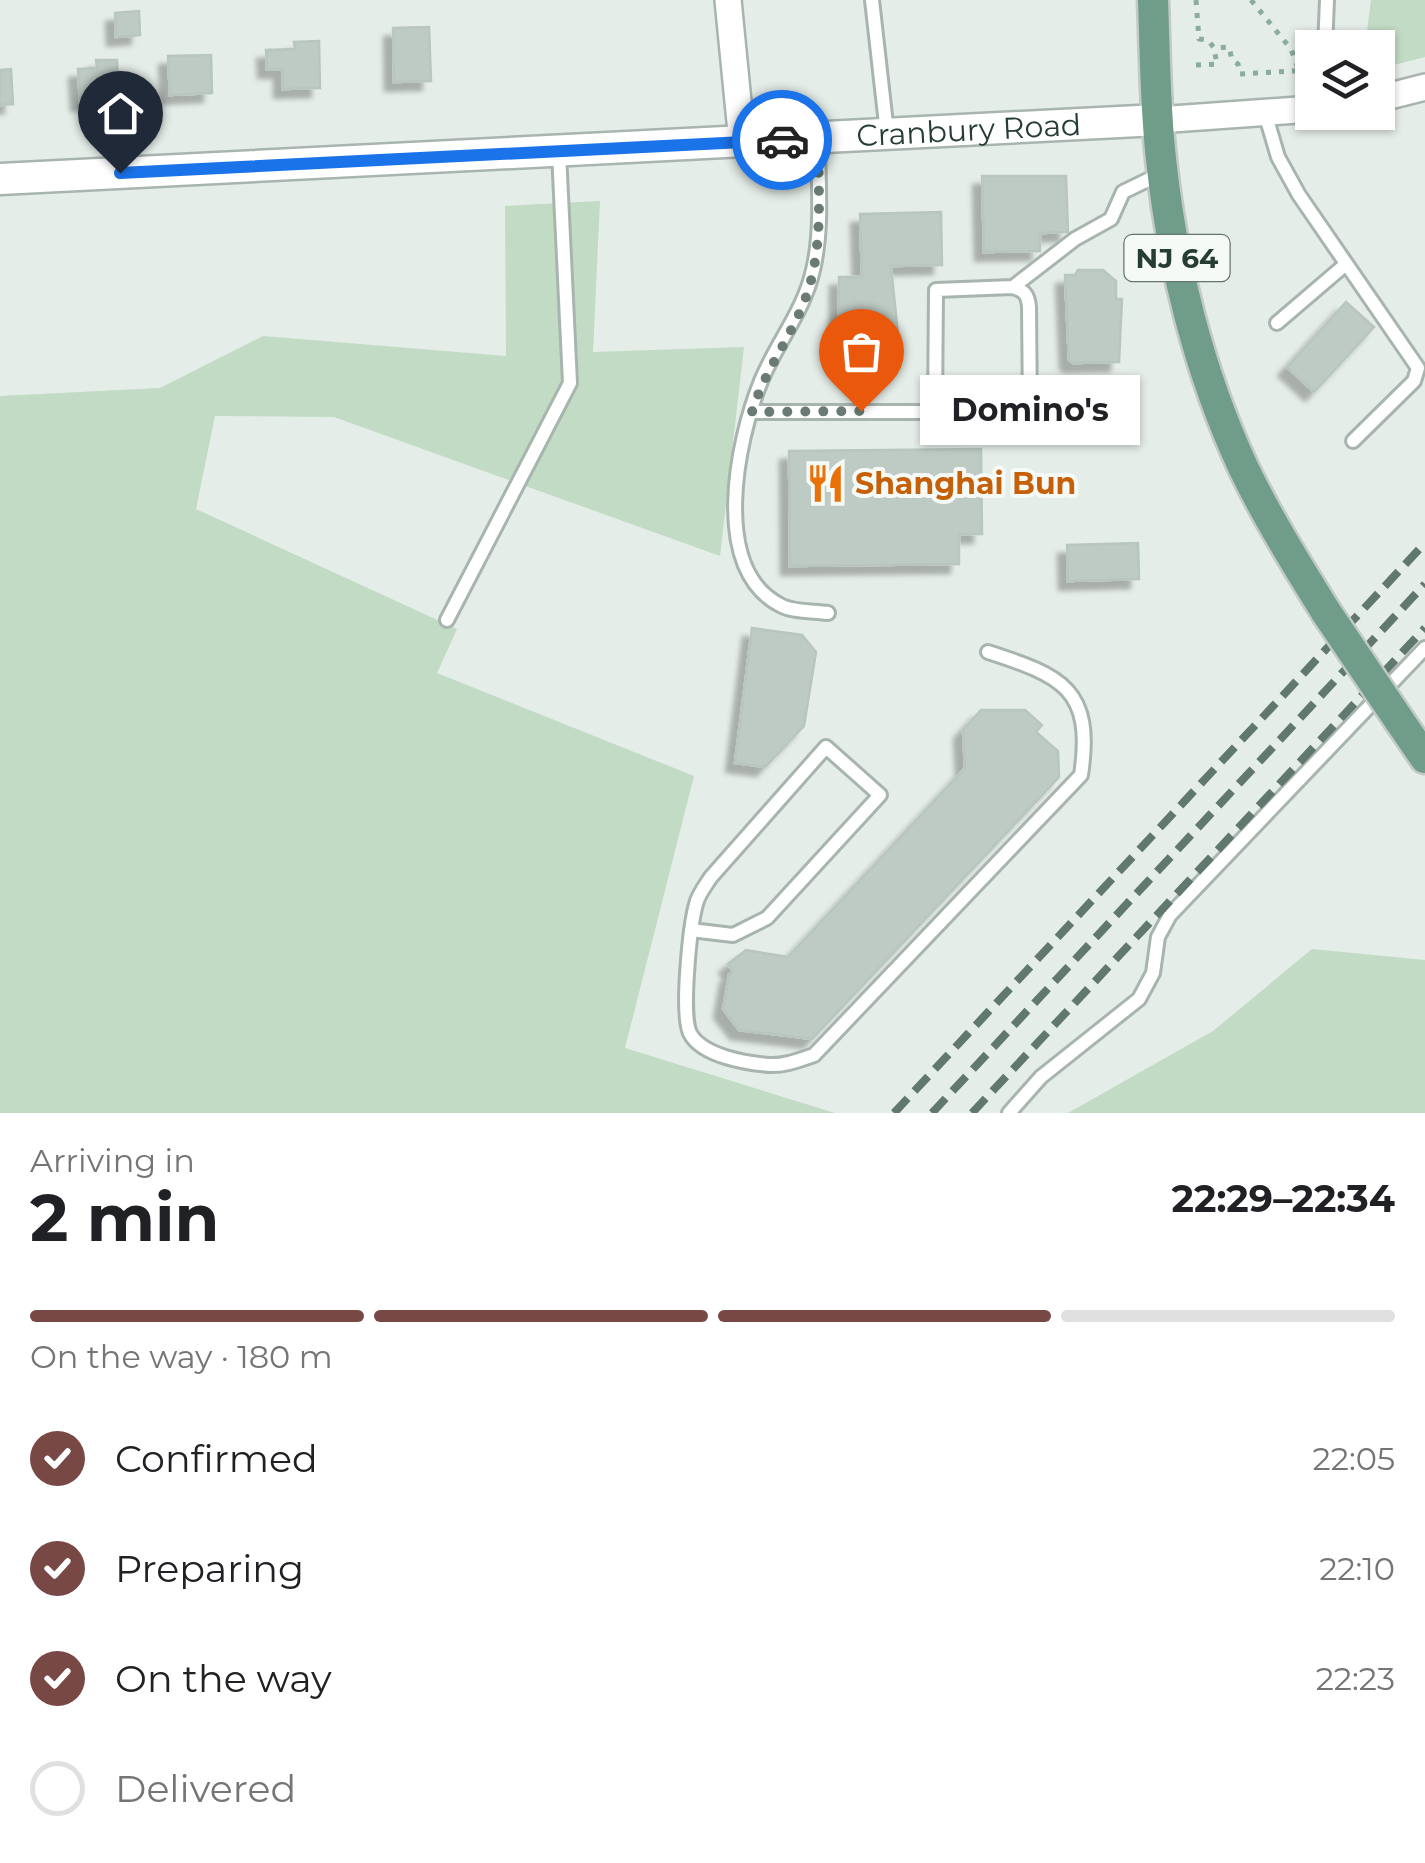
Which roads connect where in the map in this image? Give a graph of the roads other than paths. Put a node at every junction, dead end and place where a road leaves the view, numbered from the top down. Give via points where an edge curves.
1 (728, 0) edge
2 (872, 0) edge
3 (1153, 0) edge
4 (1327, 0) edge
5 (1326, 30) edge
6 (1425, 87) edge
7 (1395, 95) edge
8 (1295, 110) edge
9 (1264, 113) junction
10 (1158, 120) junction
11 (887, 133) junction
12 (818, 137) junction
13 (742, 142) junction
14 (559, 150) junction
15 (1162, 172) junction
16 (0, 178) edge
17 (1346, 264) junction
18 (1013, 287) junction
19 (1277, 323) dead end
20 (752, 412) junction
21 (935, 412) junction
22 (1353, 441) dead end
23 (828, 613) dead end
24 (447, 620) dead end
25 (1425, 648) edge
26 (988, 652) dead end
27 (1425, 758) edge
28 (691, 930) junction
29 (1009, 1113) edge

1 - 13 street
2 - 11 lane
3 - 10 main road
4 - 5 lane
6 - 7 street
8 - 9 street
9 - 10 street
9 - 17 lane via 1285,170
10 - 11 street, Cranbury Road
10 - 15 main road, NJ 64
11 - 12 street, Cranbury Road
12 - 13 street, Cranbury Road
12 - 20 lane via 814,268
13 - 14 street, Cranbury Road
14 - 16 street, Cranbury Road
14 - 24 lane via 570,383
15 - 18 lane via 1123,192 1110,218
15 - 27 main road, NJ 64, bridge via 1185,298 1224,422 1326,612
17 - 19 lane
17 - 22 lane via 1418,368 1416,378
18 - 21 lane via 936,290
18 - 21 lane via 1028,297 1030,410
20 - 21 lane
20 - 23 lane via 734,525 741,562 783,607
25 - 29 lane via 1170,916 1139,999 1041,1077
26 - 28 lane via 1038,668 1072,694 1084,719 1081,775 814,1055 769,1065 704,1049 689,1033 686,1010
28 - 28 lane via 696,900 711,878 826,747 880,795 767,918 733,934

